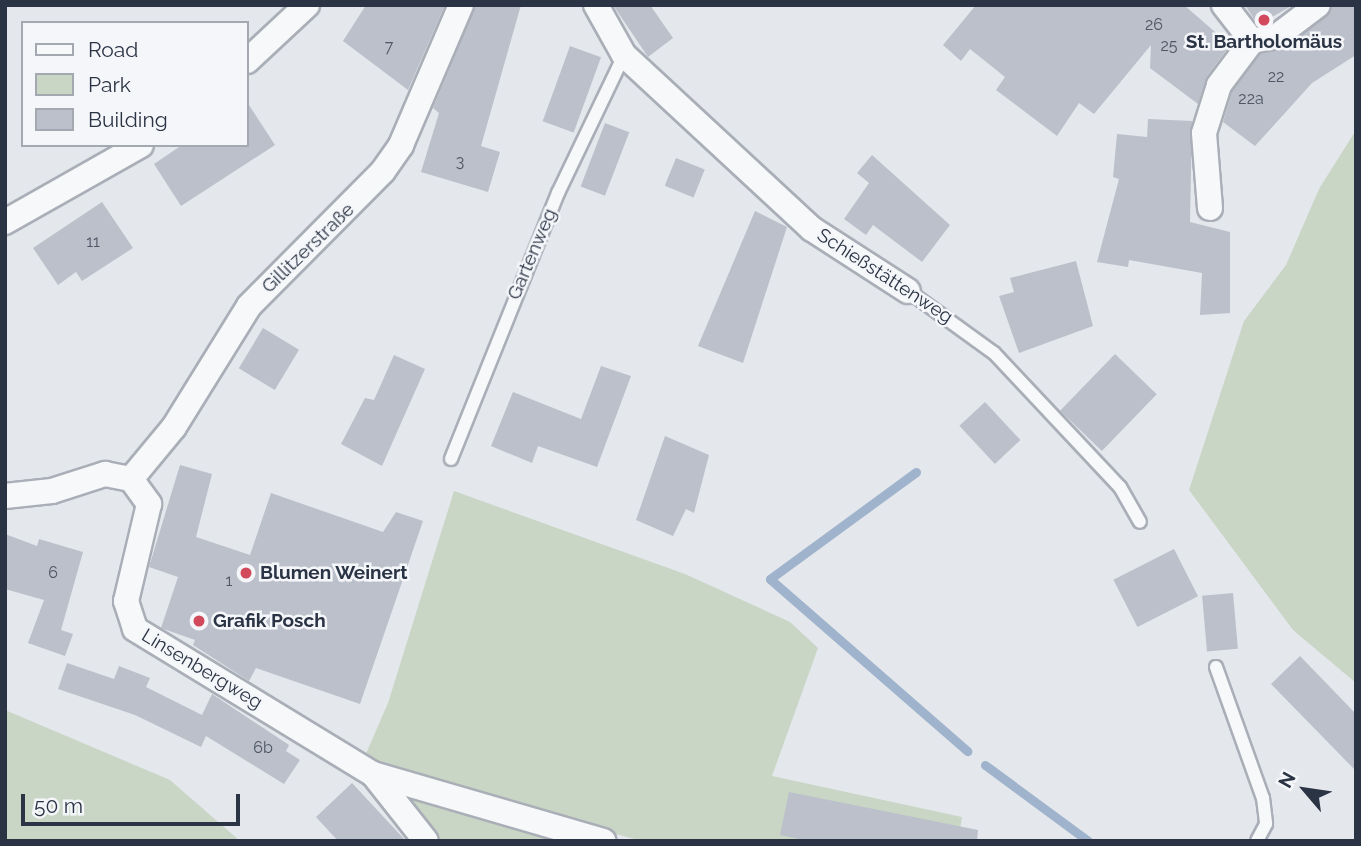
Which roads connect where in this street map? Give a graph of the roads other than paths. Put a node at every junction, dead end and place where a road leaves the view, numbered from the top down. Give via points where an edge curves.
1 (307, 5) edge
2 (461, 5) edge
3 (596, 5) edge
4 (1224, 5) edge
5 (1318, 5) edge
6 (1252, 41) junction
7 (624, 55) junction
8 (248, 60) edge
9 (137, 147) edge
10 (1210, 208) dead end
11 (5, 222) edge
12 (908, 290) joint
13 (451, 458) dead end
14 (131, 479) junction
15 (5, 496) edge
16 (1140, 522) dead end
17 (1216, 667) dead end
18 (373, 775) junction
19 (426, 841) edge
20 (603, 841) edge
21 (1257, 841) edge

1 - 8 street
2 - 14 street, Gillitzerstraße via 383,171 249,306 174,426
3 - 7 street, Schießstättenweg
4 - 6 street
5 - 6 street via 1277,36
6 - 10 street via 1208,112
7 - 12 street, Schießstättenweg via 812,229
7 - 13 lane, Gartenweg via 552,205
9 - 11 street
12 - 16 lane, Schießstättenweg via 994,353 1120,487
14 - 15 street via 105,474 52,491
14 - 18 street, Linsenbergweg via 149,504 126,601 135,629
17 - 21 lane via 1263,798 1266,824
18 - 19 street, Linsenbergweg
18 - 20 street, Linsenbergweg

